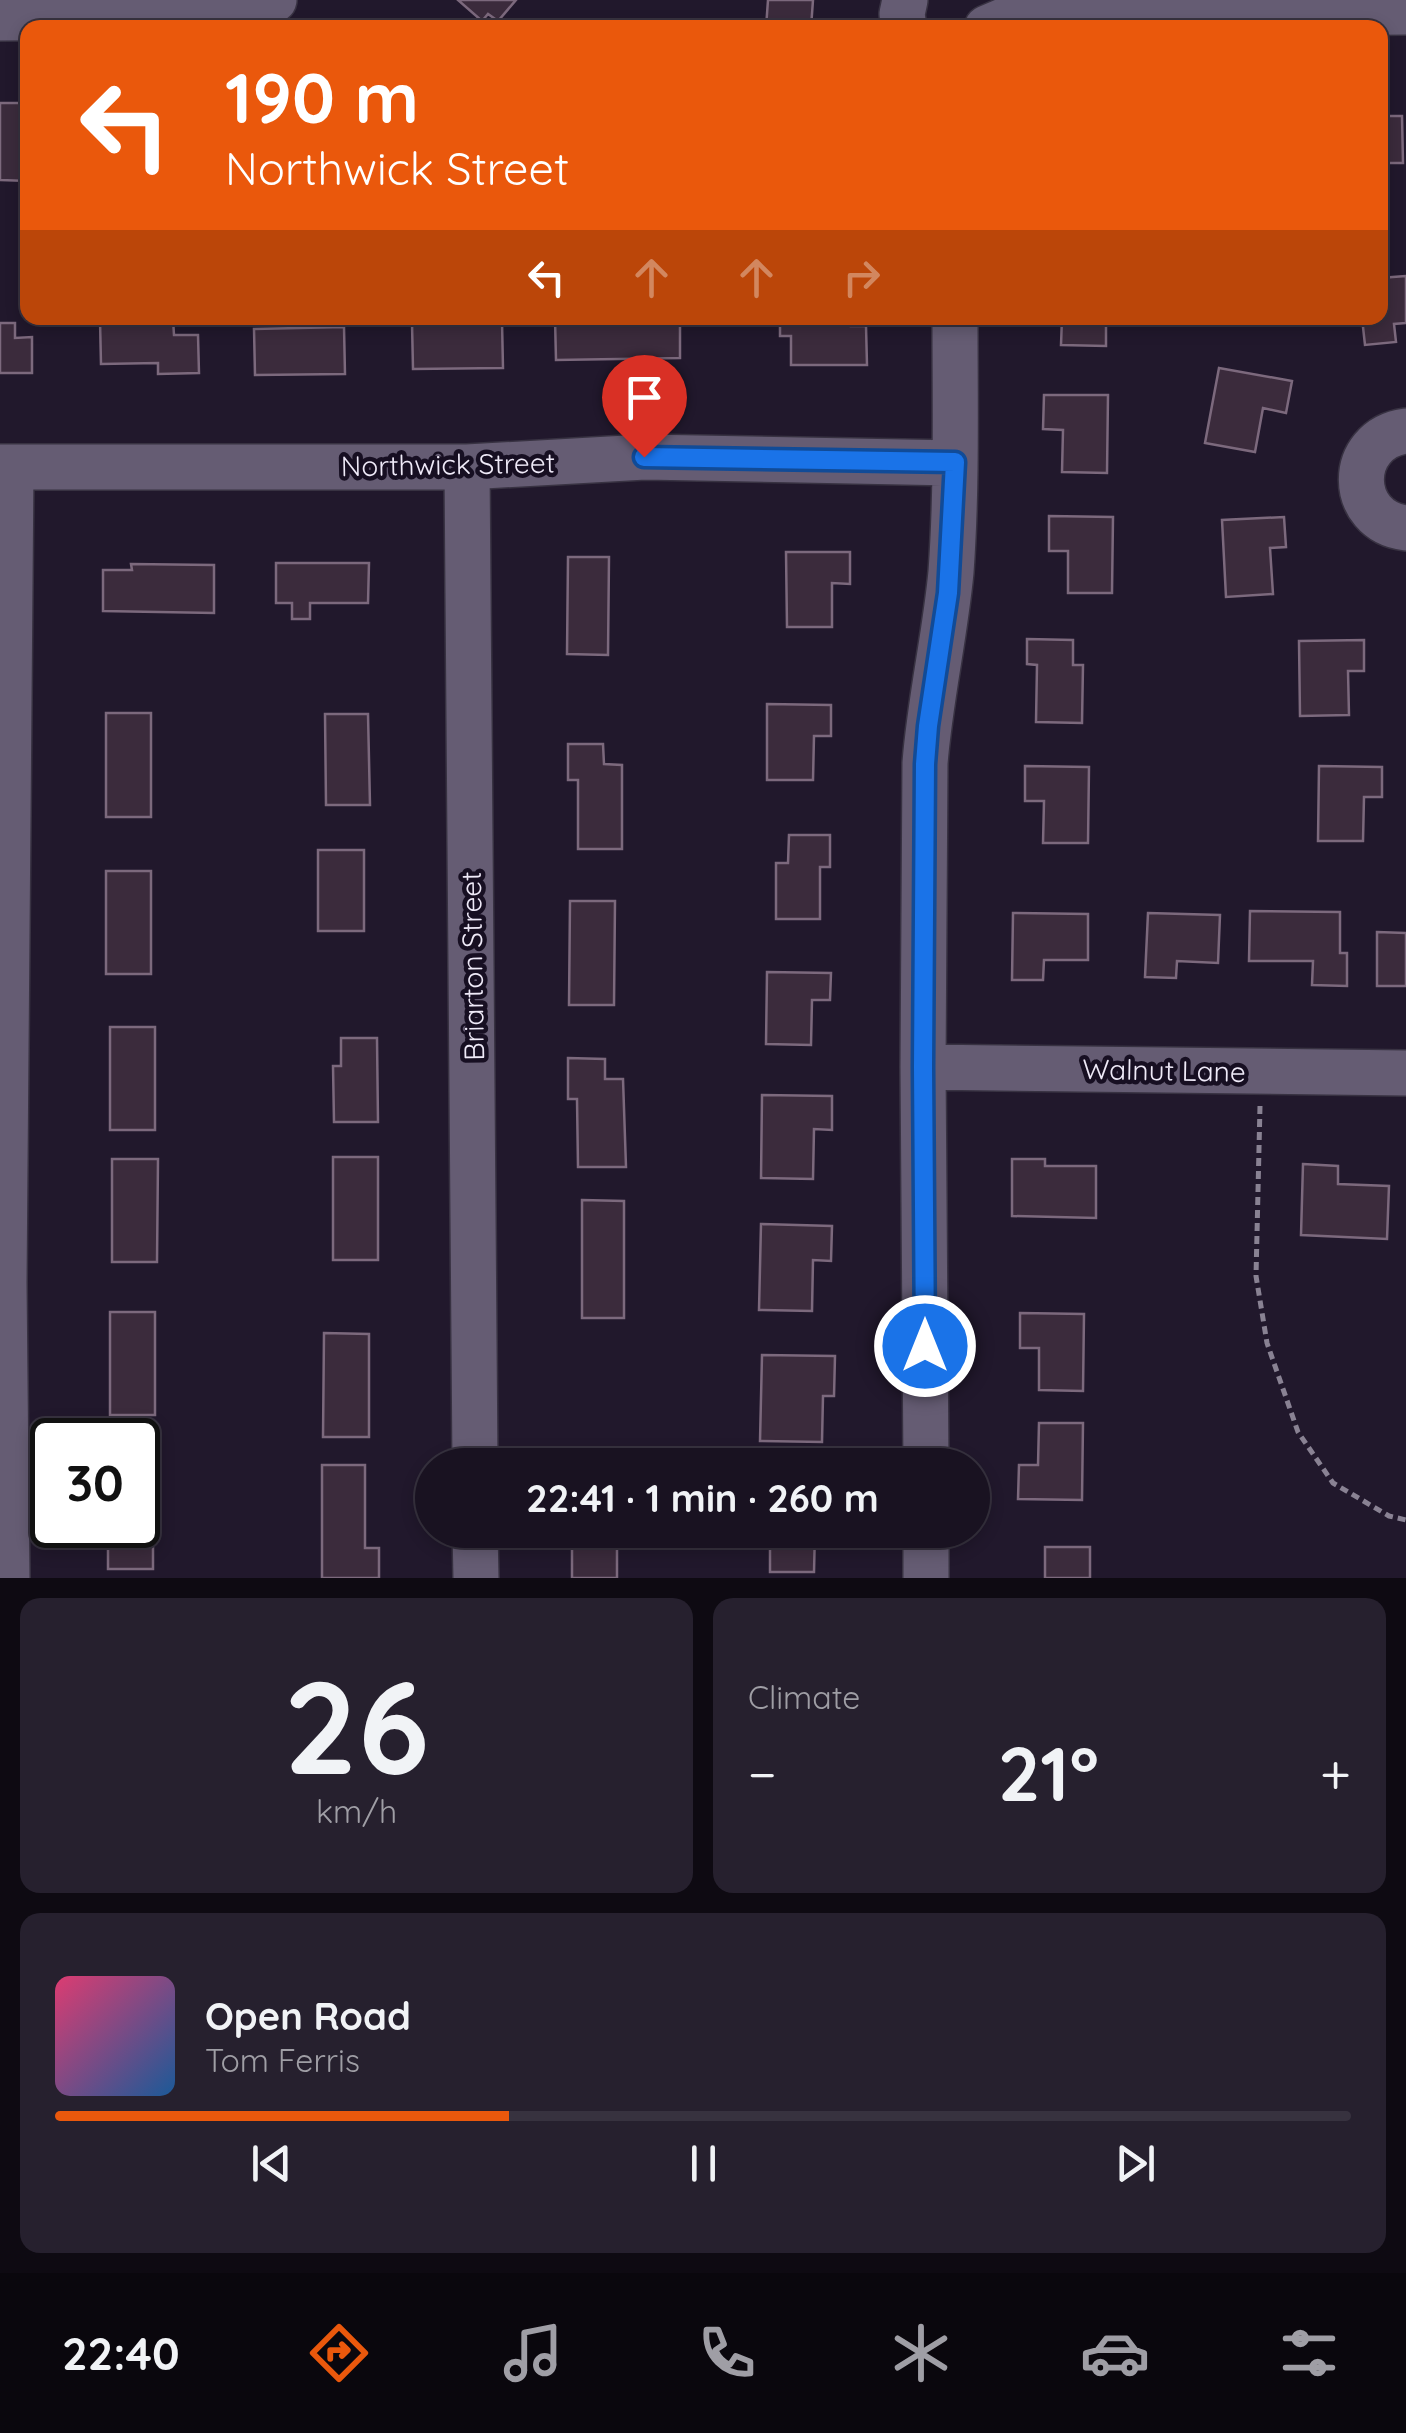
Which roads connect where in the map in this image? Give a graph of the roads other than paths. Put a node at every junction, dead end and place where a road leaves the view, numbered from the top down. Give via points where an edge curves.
1 (274, 0) edge
2 (1406, 12) edge
3 (996, 15) edge
4 (0, 18) edge
5 (954, 325) edge
6 (1406, 431) edge
7 (955, 462) junction
8 (6, 467) edge
9 (467, 467) junction
10 (1406, 528) edge
11 (923, 1067) junction
12 (1406, 1073) edge
13 (475, 1448) edge
14 (926, 1448) edge
15 (475, 1548) edge
16 (926, 1548) edge
17 (7, 1578) edge
18 (476, 1578) edge
19 (926, 1578) edge

1 - 4 street via 182,17
2 - 3 street
5 - 7 street
6 - 10 street via 1383,438 1361,470 1369,507
7 - 9 street, Northwick Street via 644,457
7 - 11 street via 950,581 925,764
8 - 9 street, Northwick Street
8 - 17 street
9 - 13 street, Briarton Street
11 - 12 street, Walnut Lane
11 - 14 street
15 - 18 street
16 - 19 street

